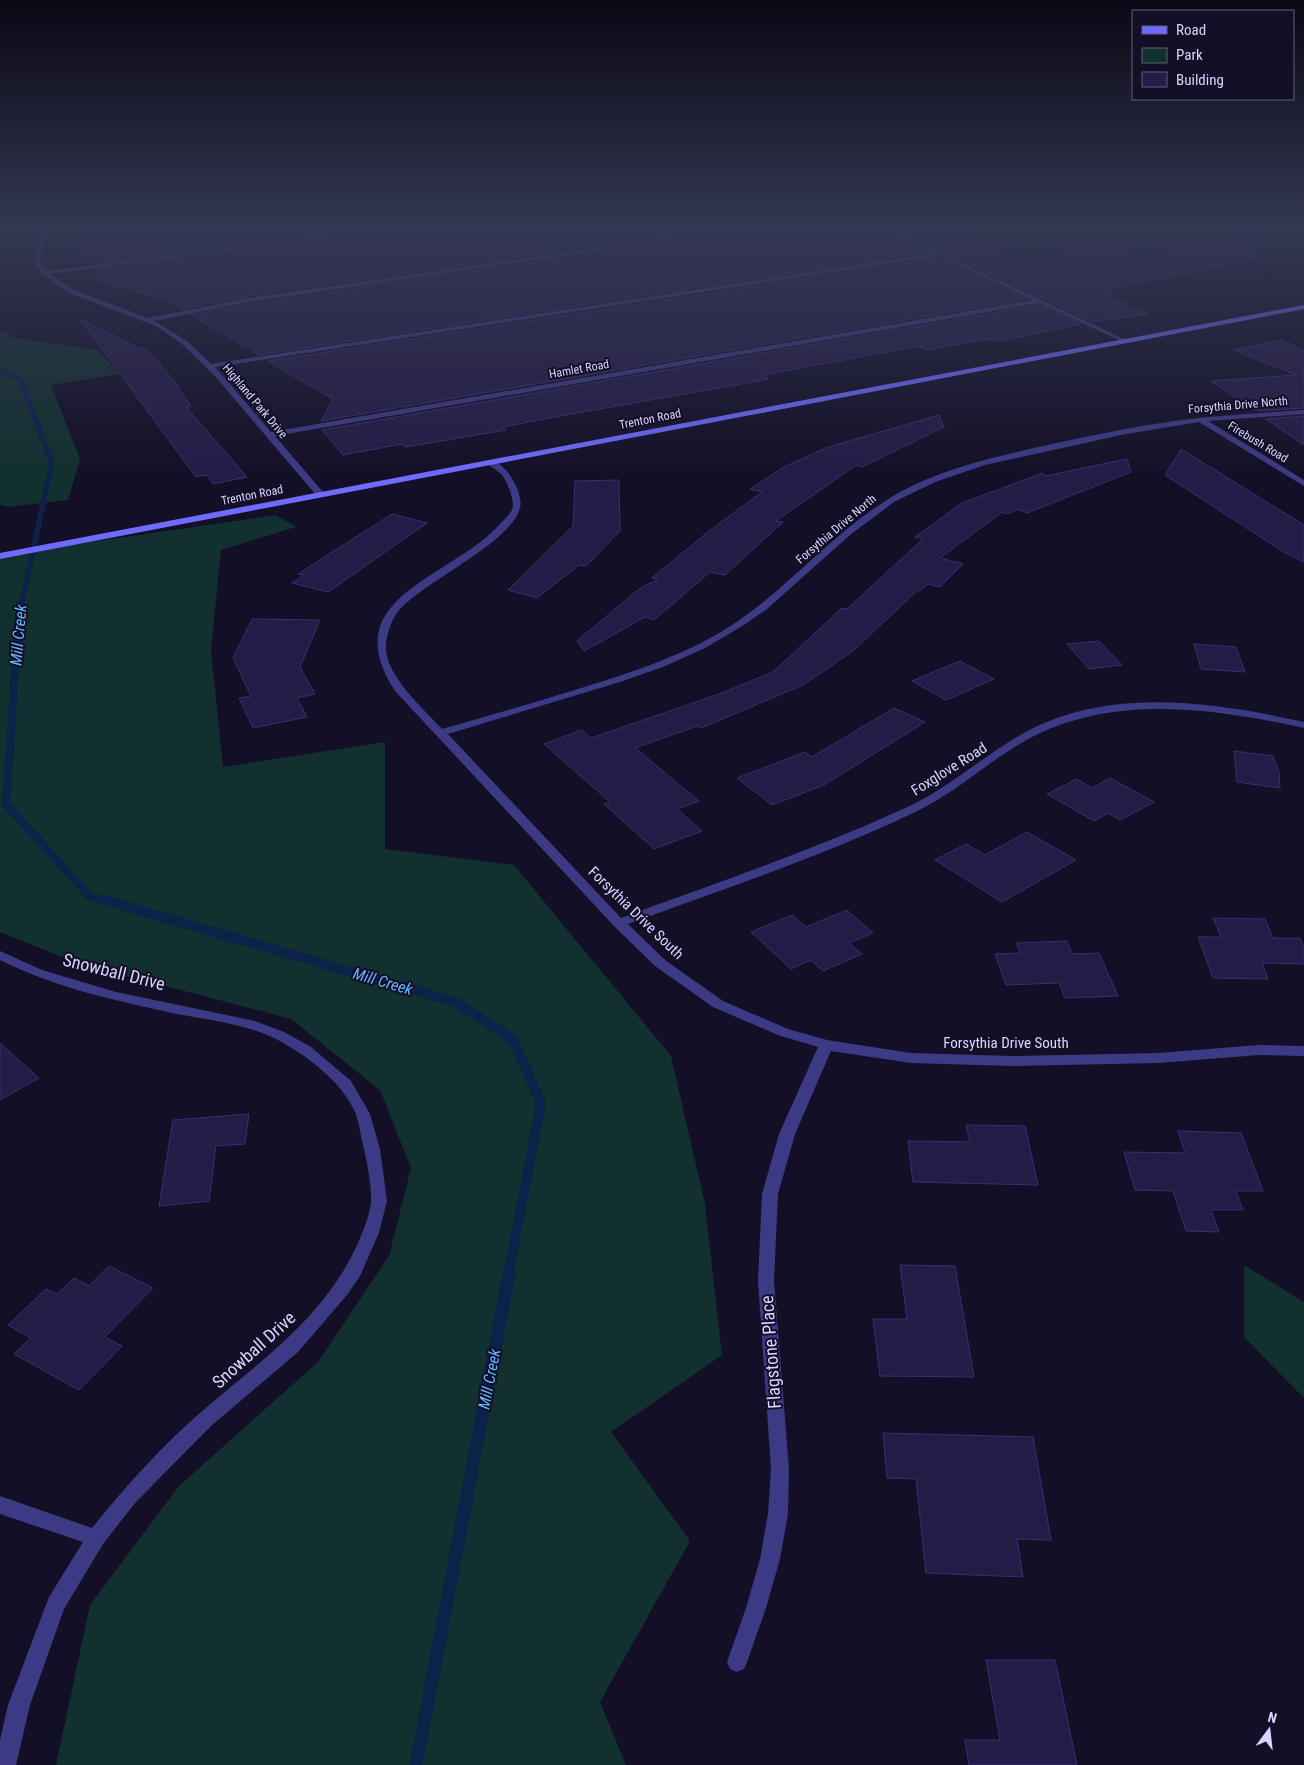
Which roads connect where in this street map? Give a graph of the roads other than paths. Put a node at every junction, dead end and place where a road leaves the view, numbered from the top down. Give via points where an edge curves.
1 (131, 313) edge
2 (181, 313) edge
3 (553, 313) edge
4 (969, 313) edge
5 (1066, 313) edge
6 (1270, 313) edge
7 (148, 320) junction
8 (1125, 341) junction
9 (210, 366) junction
10 (1304, 412) edge
11 (1200, 420) junction
12 (269, 435) junction
13 (490, 462) junction
14 (1304, 484) edge
15 (320, 494) junction
16 (3, 555) edge
17 (1304, 724) edge
18 (440, 734) junction
19 (619, 923) junction
20 (3, 960) edge
21 (826, 1045) junction
22 (1304, 1051) edge
23 (0, 1505) edge
24 (96, 1538) junction
25 (737, 1662) dead end
26 (6, 1765) edge

1 - 7 street, Highland Park Drive
2 - 7 street
3 - 9 street
4 - 12 street, Hamlet Road
5 - 8 street
6 - 8 main road, Trenton Road
7 - 9 street, Highland Park Drive via 178,336
8 - 13 main road, Trenton Road
9 - 12 street, Highland Park Drive
10 - 11 street, Forsythia Drive North
11 - 14 street, Firebush Road
11 - 18 street, Forsythia Drive North via 1104,435 999,458 929,481 888,502 866,518 766,605 712,641 631,676
12 - 15 street, Highland Park Drive
13 - 15 main road, Trenton Road
13 - 18 street, Forsythia Drive South via 504,473 513,488 517,505 514,514 494,537 411,593 396,608 386,623 381,647 386,667 399,689
15 - 16 main road, Trenton Road
17 - 19 street, Foxglove Road via 1185,706 1128,707 1068,718 1030,734 910,811
18 - 19 street, Forsythia Drive South
19 - 21 street, Forsythia Drive South via 660,963 718,1004 783,1032
20 - 24 street, Snowball Drive via 115,996 250,1024 279,1035 306,1050 346,1085 363,1114 372,1149 378,1201 370,1233 342,1290 292,1347 205,1420 128,1497
21 - 22 street, Forsythia Drive South via 910,1058 1010,1061 1158,1058 1259,1050
21 - 25 street, Flagstone Place via 788,1134 770,1194 766,1281 780,1469 778,1514 770,1559
23 - 24 street
24 - 26 street, Snowball Drive via 56,1604 19,1705

